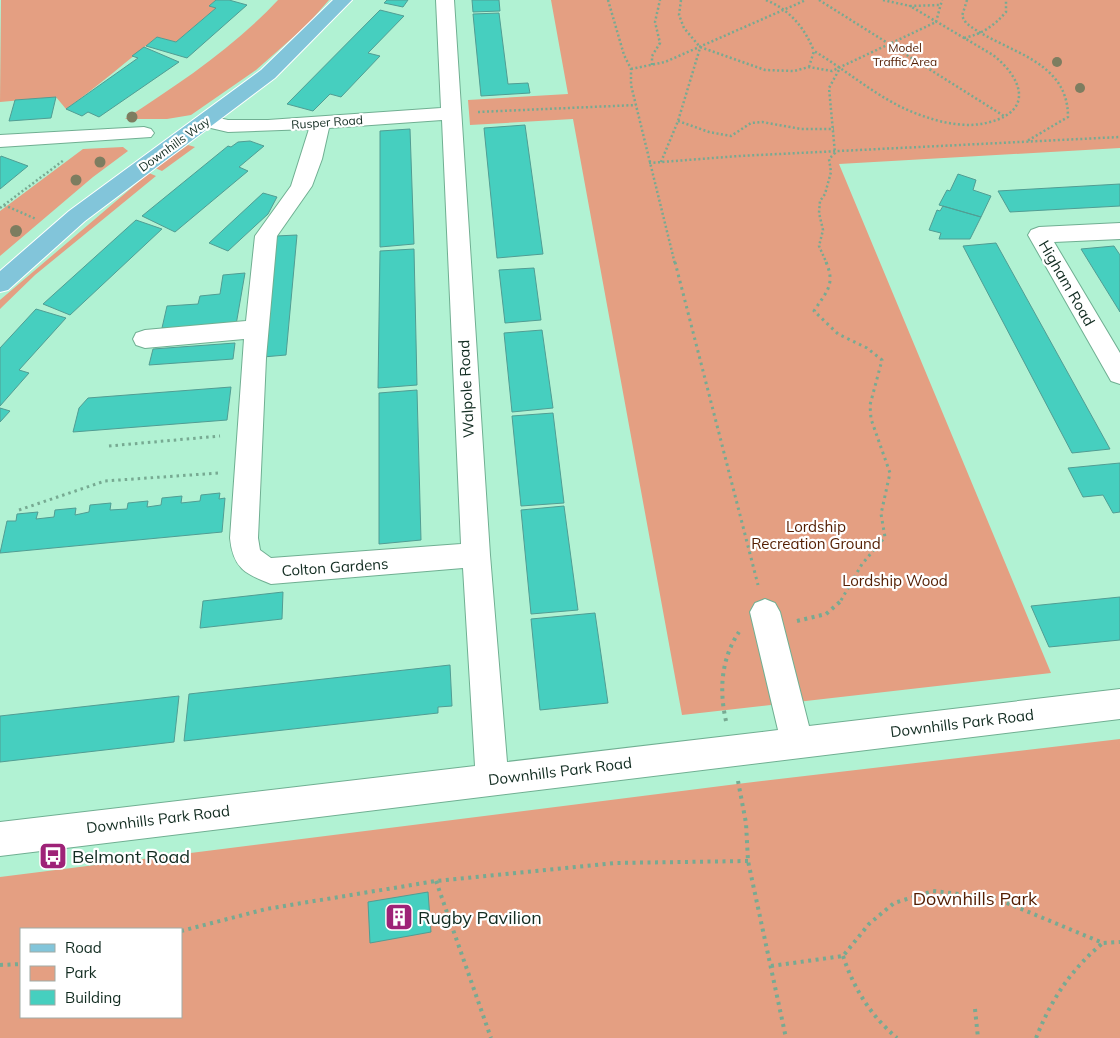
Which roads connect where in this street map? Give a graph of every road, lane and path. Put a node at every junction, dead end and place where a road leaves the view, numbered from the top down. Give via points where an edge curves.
1 (343, 0) edge
2 (445, 0) edge
3 (608, 0) edge
4 (660, 0) edge
5 (682, 0) edge
6 (766, 0) edge
7 (806, 0) edge
8 (819, 0) edge
9 (883, 0) edge
10 (942, 0) edge
11 (967, 0) edge
12 (1006, 0) edge
13 (939, 5) junction
14 (910, 6) junction
15 (785, 9) junction
16 (936, 22) junction
17 (983, 34) junction
18 (963, 38) junction
19 (888, 45) junction
20 (700, 47) junction
21 (814, 51) junction
22 (652, 65) junction
23 (809, 67) junction
24 (840, 68) junction
25 (631, 69) junction
26 (637, 105) junction
27 (450, 113) junction
28 (1004, 116) junction
29 (206, 121) junction
30 (678, 121) junction
31 (320, 122) junction
32 (834, 129) junction
33 (144, 133) dead end
34 (87, 136) junction
35 (1120, 137) edge
36 (0, 141) edge
37 (1025, 142) junction
38 (835, 153) junction
39 (661, 162) junction
40 (649, 163) junction
41 (4, 205) junction
42 (0, 208) edge
43 (62, 230) junction
44 (1120, 230) edge
45 (0, 284) edge
46 (257, 329) junction
47 (145, 339) dead end
48 (1120, 374) edge
49 (250, 433) junction
50 (109, 446) dead end
51 (247, 470) junction
52 (19, 510) dead end
53 (476, 555) junction
54 (766, 618) junction
55 (1120, 704) edge
56 (727, 724) dead end
57 (797, 743) junction
58 (738, 776) dead end
59 (492, 778) junction
60 (0, 839) edge
61 (748, 861) junction
62 (436, 881) junction
63 (182, 931) edge
64 (1120, 942) edge
65 (1103, 943) junction
66 (843, 956) junction
67 (20, 964) edge
68 (0, 965) edge
69 (771, 966) junction
70 (975, 1009) dead end
71 (491, 1038) edge
72 (786, 1038) edge
73 (897, 1038) edge
74 (978, 1038) edge
75 (1036, 1038) edge

1 - 29 main road, Downhills Way via 268,74
2 - 27 street, Walpole Road
3 - 25 path
4 - 22 path via 655,22 660,43 652,56
5 - 20 path via 679,16 684,28
6 - 15 path
7 - 15 path
8 - 19 path
9 - 14 path
10 - 13 path
11 - 17 path via 962,11 963,20
12 - 17 path via 1006,12
13 - 14 path
13 - 16 path
14 - 16 path
15 - 20 path
15 - 21 path via 804,30
16 - 18 path
16 - 19 path
17 - 18 path
17 - 37 path via 1042,65 1066,92 1068,117
18 - 28 path via 1004,64 1018,82 1020,96
19 - 24 path
19 - 28 path
20 - 22 path
20 - 23 path via 765,70 794,71
20 - 30 path
21 - 23 path
21 - 24 path
22 - 25 path
23 - 24 path via 832,71
24 - 28 path via 904,110 927,117 966,125 984,124
24 - 32 path via 829,88
25 - 26 path via 631,85
26 - 27 path
26 - 40 path
27 - 31 street, Rusper Road
27 - 53 street, Walpole Road
29 - 31 street, Rusper Road via 228,126
29 - 43 main road, Downhills Way
30 - 32 path via 731,136 751,123 762,122 801,129
30 - 39 path
31 - 46 street, Colton Gardens via 299,191 266,236
32 - 38 path
33 - 34 street
34 - 36 street
34 - 41 path via 82,146
35 - 37 path
37 - 38 path
38 - 39 path
38 - 54 path via 828,159 830,179 820,201 819,214 823,230 819,246 832,282 814,311 838,334 873,351 882,360 870,405 871,419 890,473 881,514 885,537 863,563 839,606 824,616
39 - 40 path
40 - 54 path
41 - 42 path
41 - 43 path
43 - 45 main road, Downhills Way
44 - 48 street, Higham Road via 1039,235
46 - 47 street
46 - 49 street, Colton Gardens
49 - 50 path
49 - 51 street, Colton Gardens
51 - 52 path via 105,482
51 - 53 street, Colton Gardens via 246,554 254,565 271,572
53 - 59 street, Walpole Road
54 - 56 path via 754,617 742,627 727,652 721,701
54 - 57 street
55 - 57 street, Downhills Park Road
57 - 59 street, Downhills Park Road
58 - 61 path
59 - 60 street, Downhills Park Road
61 - 62 path via 615,863
61 - 69 path
62 - 63 path via 266,909
62 - 71 path
64 - 65 path
65 - 66 path via 995,898 933,891 894,904 869,924
65 - 75 path via 1083,958 1060,989
66 - 69 path
66 - 73 path via 850,980 864,1004
67 - 68 path
69 - 72 path
70 - 74 path

